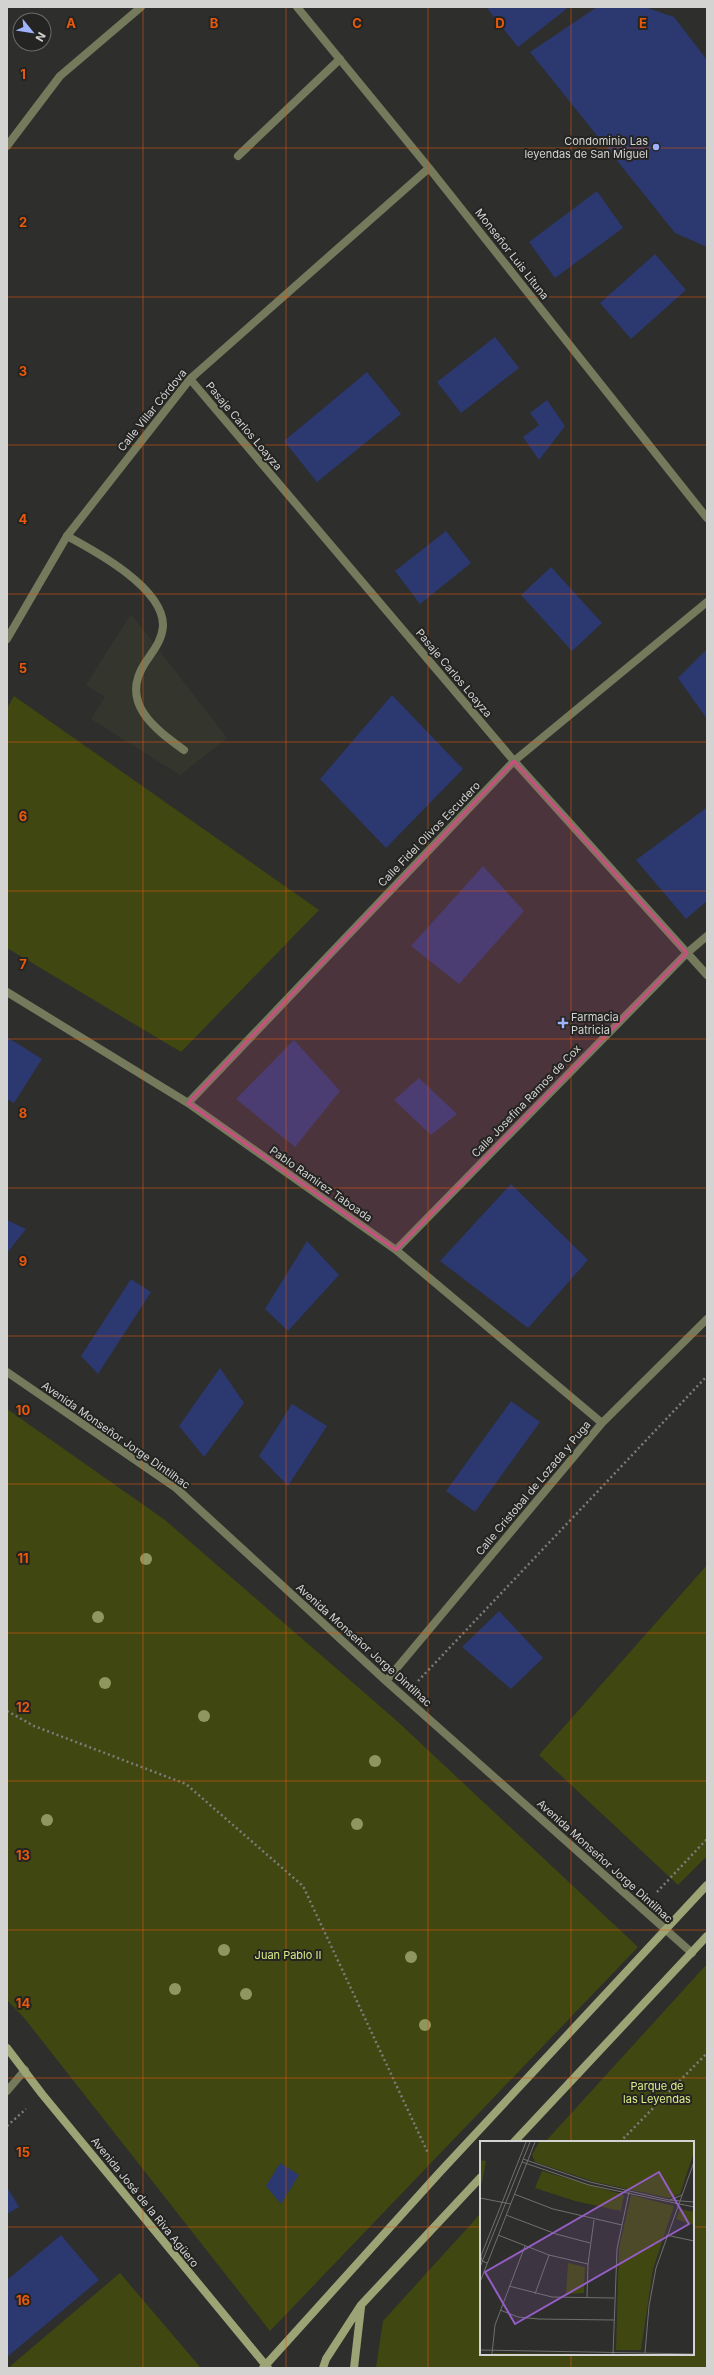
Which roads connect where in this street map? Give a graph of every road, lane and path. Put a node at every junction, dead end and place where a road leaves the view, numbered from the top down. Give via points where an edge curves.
1 (141, 7) edge
2 (297, 7) edge
3 (340, 59) junction
4 (7, 146) edge
5 (238, 156) dead end
6 (429, 168) junction
7 (190, 379) junction
8 (707, 518) edge
9 (67, 536) junction
10 (707, 602) edge
11 (7, 639) edge
12 (184, 750) dead end
13 (514, 761) junction
14 (707, 936) edge
15 (687, 952) junction
16 (707, 975) edge
17 (7, 992) edge
18 (188, 1103) junction
19 (396, 1250) junction
20 (707, 1319) edge
21 (7, 1372) edge
22 (707, 1376) edge
23 (602, 1423) junction
24 (386, 1681) junction
25 (404, 1696) junction
26 (7, 1711) edge
27 (707, 1838) edge
28 (707, 1885) edge
29 (642, 1908) junction
30 (666, 1930) junction
31 (707, 1936) edge
32 (692, 1952) junction
33 (7, 2048) edge
34 (707, 2053) edge
35 (25, 2070) junction
36 (7, 2091) edge
37 (515, 2141) edge
38 (621, 2141) edge
39 (428, 2154) dead end
40 (480, 2178) edge
41 (361, 2305) junction
42 (266, 2367) edge
43 (323, 2368) edge
44 (354, 2368) edge

1 - 4 street via 60,76
2 - 3 street, Monseñor Luis Lituna
3 - 5 street
3 - 6 street, Monseñor Luis Lituna
6 - 7 street, Calle Villar Córdova
6 - 8 street, Monseñor Luis Lituna
7 - 9 street, Calle Villar Córdova
7 - 13 street, Pasaje Carlos Loayza
9 - 11 street, Calle Villar Córdova
9 - 12 street via 100,554 140,583 159,610 163,624 161,639 143,665 136,682 137,701 146,718
10 - 13 street, Calle Fidel Olivos Escudero
13 - 15 street, Pasaje Carlos Loayza
13 - 18 street, Calle Fidel Olivos Escudero
14 - 15 street, Calle Josefina Ramos de Cox
15 - 16 street, Pasaje Carlos Loayza
15 - 19 street, Calle Josefina Ramos de Cox
17 - 18 street, Pablo Ramirez Taboada
18 - 19 street, Pablo Ramirez Taboada
19 - 23 street, Pablo Ramirez Taboada
20 - 23 street, Calle Cristobal de Lozada y Puga
21 - 24 street, Avenida Monseñor Jorge Dintilhac via 176,1488
22 - 25 path
23 - 24 street, Calle Cristobal de Lozada y Puga
24 - 25 street, Avenida Monseñor Jorge Dintilhac
25 - 29 street, Avenida Monseñor Jorge Dintilhac
26 - 39 path via 34,1726 186,1784 303,1886
27 - 29 path
28 - 30 main road
29 - 30 street, Avenida Monseñor Jorge Dintilhac
30 - 32 street, Avenida Monseñor Jorge Dintilhac
30 - 42 main road via 440,2172
31 - 32 main road
32 - 37 main road
33 - 35 main road, Avenida José de la Riva Agüero
34 - 38 path
35 - 36 street
35 - 42 main road, Avenida José de la Riva Agüero
40 - 41 main road
41 - 43 main road via 326,2359
41 - 44 main road

